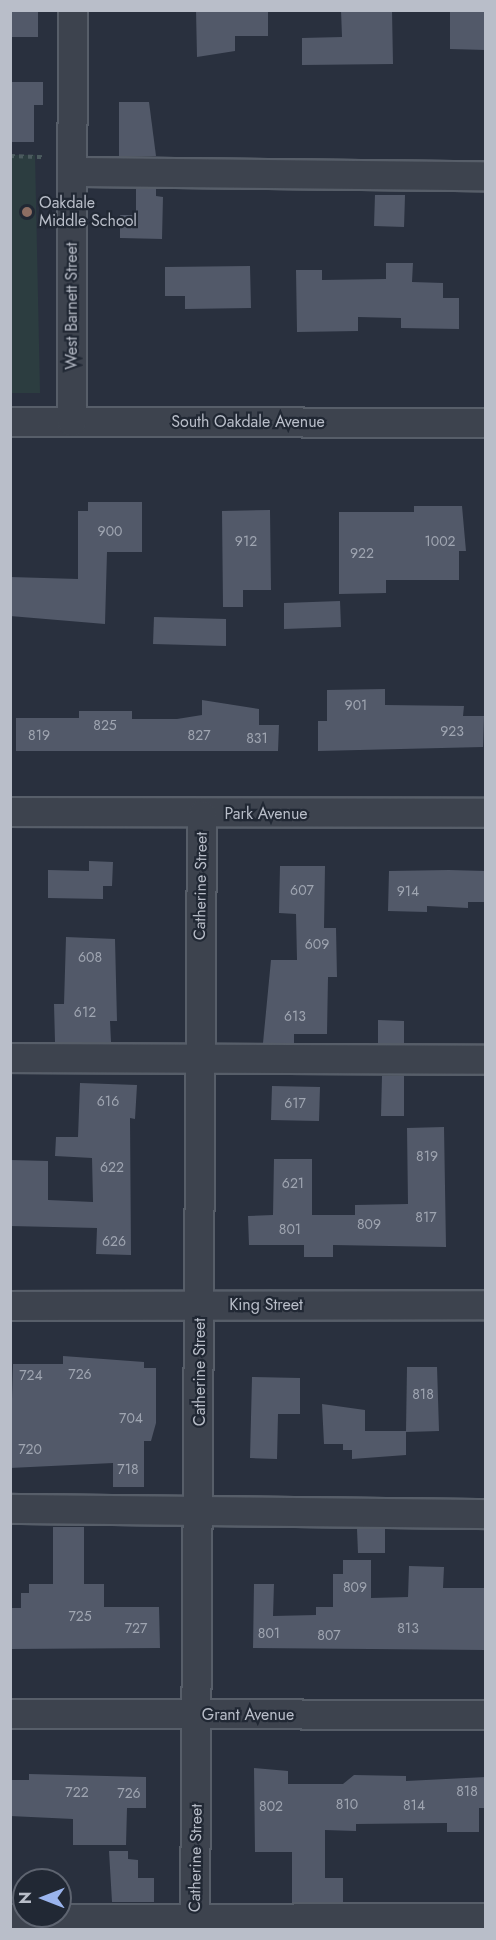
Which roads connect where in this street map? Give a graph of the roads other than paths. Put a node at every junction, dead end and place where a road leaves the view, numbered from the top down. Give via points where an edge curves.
1 (73, 10) edge
2 (73, 165) junction
3 (486, 176) edge
4 (10, 422) edge
5 (72, 422) junction
6 (486, 423) edge
7 (10, 812) edge
8 (486, 813) edge
9 (202, 815) junction
10 (10, 1058) edge
11 (486, 1060) edge
12 (199, 1061) junction
13 (200, 1305) junction
14 (486, 1305) edge
15 (10, 1306) edge
16 (10, 1509) edge
17 (200, 1512) junction
18 (486, 1514) edge
19 (10, 1714) edge
20 (198, 1715) junction
21 (486, 1715) edge
22 (486, 1918) edge
23 (10, 1919) edge
24 (195, 1924) edge

1 - 2 street, West Barnett Street
2 - 3 street
2 - 5 street, West Barnett Street
4 - 5 street, South Oakdale Avenue
5 - 6 street, South Oakdale Avenue
7 - 9 street, Park Avenue
8 - 9 street, Park Avenue
9 - 12 street, Catherine Street
10 - 12 street
11 - 12 street
12 - 13 street, Catherine Street
13 - 14 street, King Street
13 - 15 street, King Street
13 - 17 street, Catherine Street
16 - 17 street
17 - 18 street
17 - 20 street, Catherine Street
19 - 20 street, Grant Avenue
20 - 21 street, Grant Avenue
20 - 24 street, Catherine Street
22 - 24 street
23 - 24 street

